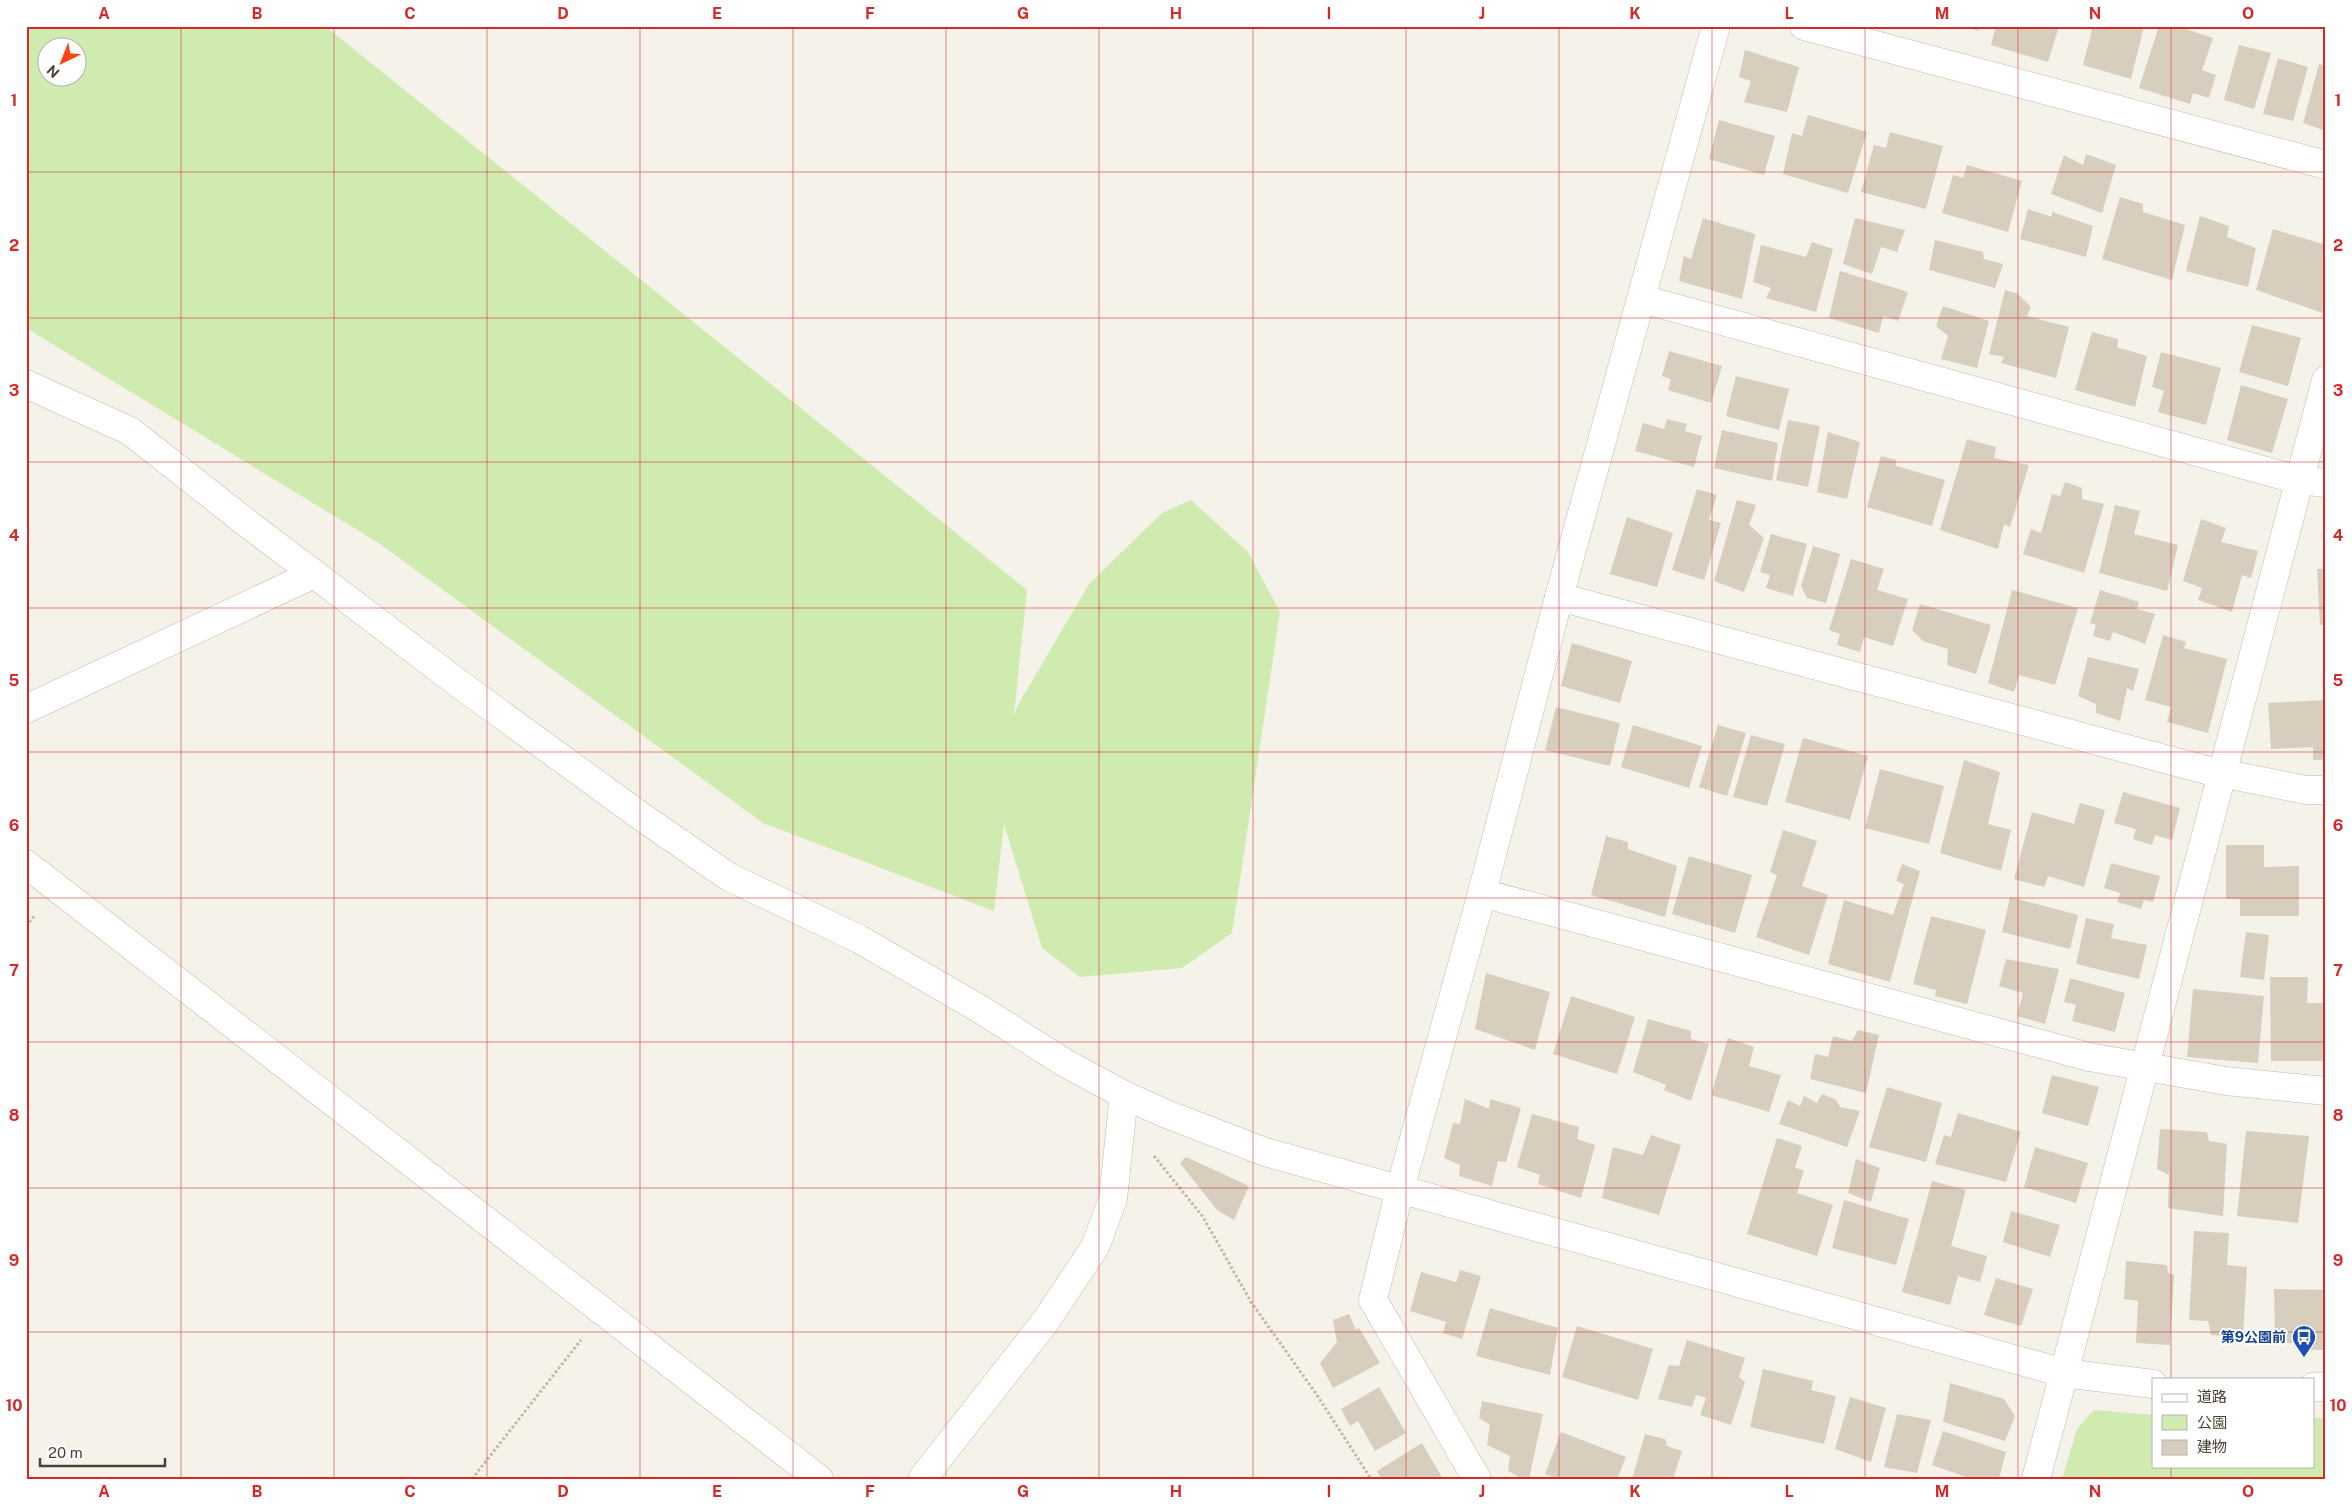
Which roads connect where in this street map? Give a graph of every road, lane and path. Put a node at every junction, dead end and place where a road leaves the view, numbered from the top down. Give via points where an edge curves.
1 (1716, 26) edge
2 (1804, 26) edge
3 (2326, 165) edge
4 (1642, 299) junction
5 (2326, 380) edge
6 (26, 384) edge
7 (2299, 480) junction
8 (2326, 483) edge
9 (314, 574) junction
10 (1559, 597) junction
11 (26, 709) edge
12 (2222, 772) junction
13 (2326, 790) edge
14 (26, 864) edge
15 (1482, 893) junction
16 (2144, 1068) junction
17 (2326, 1091) edge
18 (1124, 1095) junction
19 (1150, 1148) dead end
20 (1400, 1189) junction
21 (603, 1312) junction
22 (2064, 1373) junction
23 (2152, 1384) edge
24 (472, 1479) edge
25 (818, 1479) edge
26 (922, 1479) edge
27 (1372, 1479) edge
28 (1477, 1479) edge
29 (2036, 1479) edge

1 - 4 street
2 - 3 street
4 - 7 street
4 - 10 street
5 - 7 street
6 - 9 street via 130,431
7 - 8 street
7 - 12 street
9 - 11 street
9 - 18 street via 470,692 729,877 859,939
10 - 12 street
10 - 15 street
12 - 13 street via 2306,790
12 - 16 street
14 - 21 street
15 - 16 street via 2089,1057
15 - 20 street
16 - 17 street via 2226,1081
16 - 22 street
18 - 20 street via 1265,1152
18 - 26 street via 1113,1199 1095,1247 1045,1322
19 - 27 path via 1203,1217 1251,1302
20 - 22 street
20 - 28 street via 1373,1300
21 - 24 path
21 - 25 street
22 - 23 street
22 - 29 street

